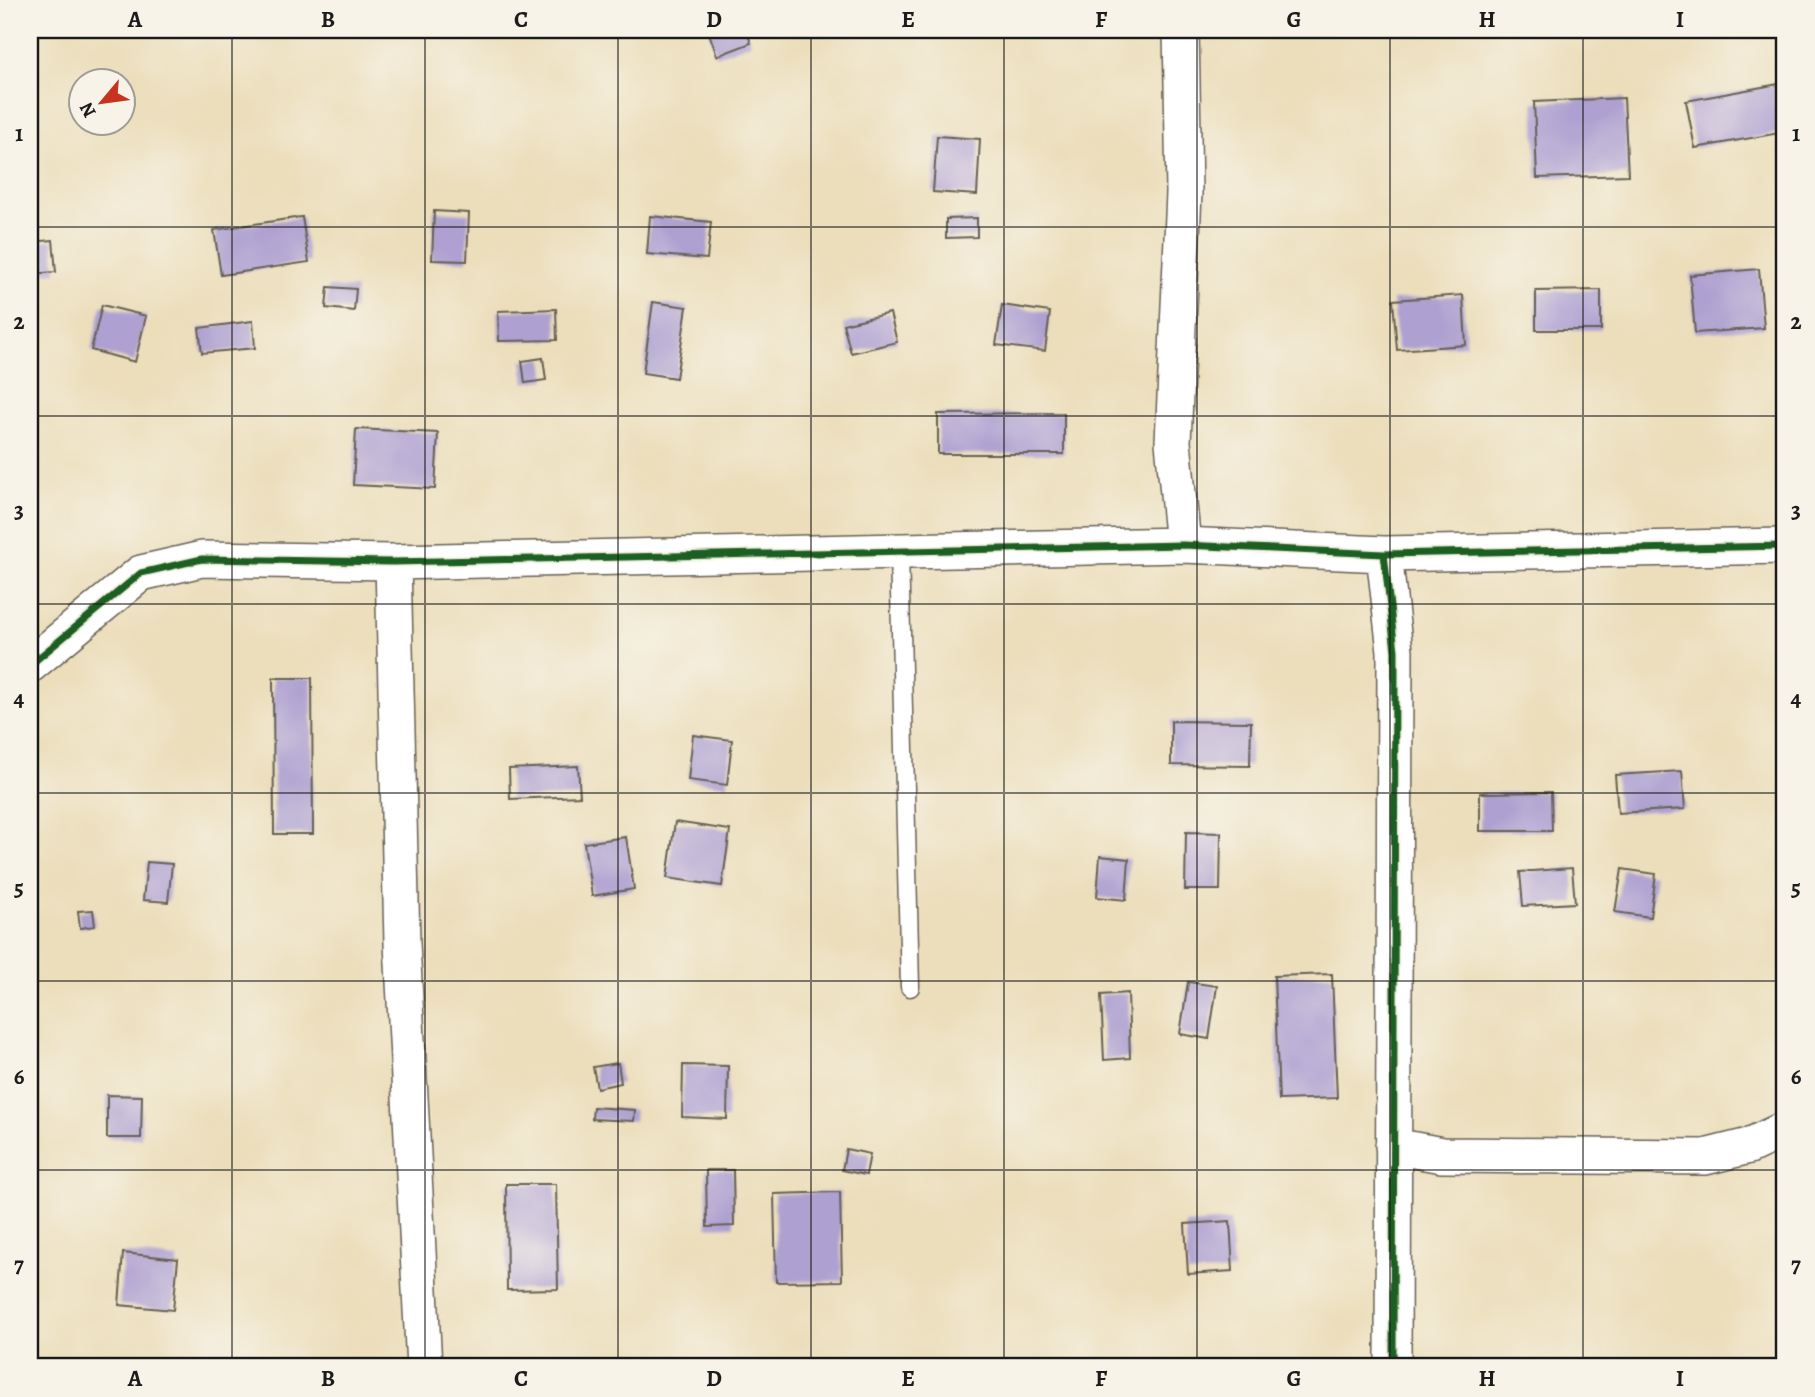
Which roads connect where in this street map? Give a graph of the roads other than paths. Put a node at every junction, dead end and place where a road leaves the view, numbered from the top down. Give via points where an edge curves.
1 (1181, 30) edge
2 (1183, 545) junction
3 (1785, 546) edge
4 (898, 552) junction
5 (1384, 554) junction
6 (393, 562) junction
7 (30, 665) edge
8 (910, 987) dead end
9 (1785, 1129) edge
10 (1393, 1146) junction
11 (424, 1367) edge
12 (1393, 1367) edge

1 - 2 street via 1184,193 1173,442
2 - 4 street
2 - 5 street
3 - 5 street
4 - 6 street
4 - 8 lane
5 - 10 street via 1395,651
6 - 7 street via 202,559 141,573
6 - 11 street via 402,943
9 - 10 street via 1749,1146 1705,1157 1442,1154
10 - 12 street

